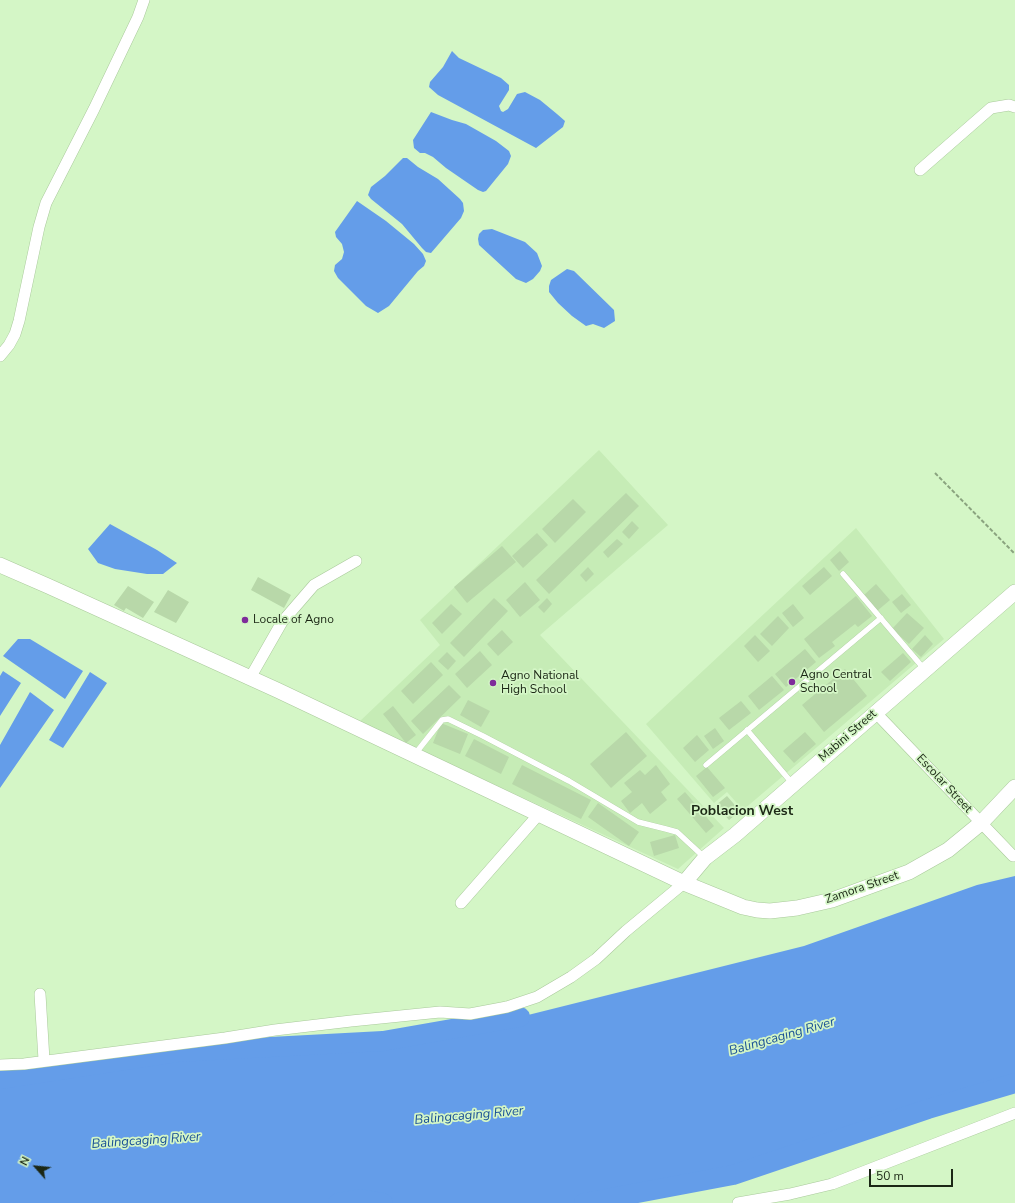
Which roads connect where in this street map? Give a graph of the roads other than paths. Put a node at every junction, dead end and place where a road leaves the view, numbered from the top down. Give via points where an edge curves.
1 (144, 0) edge
2 (1015, 107) edge
3 (920, 170) dead end
4 (0, 356) edge
5 (356, 561) dead end
6 (0, 566) edge
7 (843, 574) dead end
8 (1015, 592) edge
9 (880, 618) junction
10 (925, 670) junction
11 (250, 678) junction
12 (876, 712) junction
13 (747, 730) junction
14 (414, 755) junction
15 (706, 765) dead end
16 (793, 784) junction
17 (1015, 787) edge
18 (539, 814) junction
19 (981, 823) junction
20 (1013, 856) dead end
21 (705, 858) junction
22 (684, 883) junction
23 (461, 903) dead end
24 (40, 994) dead end
25 (44, 1060) junction
26 (0, 1065) edge
27 (1015, 1113) edge
28 (738, 1203) edge

1 - 4 street via 138,18 46,203 19,321 15,334
2 - 3 street via 1009,105 991,108
5 - 11 street via 314,585 282,622
6 - 11 street, Zamora Street
7 - 9 lane
8 - 10 street, Mabini Street
9 - 10 lane
9 - 13 lane
10 - 12 street, Mabini Street
11 - 14 street, Zamora Street
12 - 16 street, Mabini Street
12 - 19 street, Escolar Street
13 - 15 lane
13 - 16 lane
14 - 18 street, Zamora Street
14 - 21 lane via 442,720 448,719 569,781 638,822 677,832
16 - 21 street, Mabini Street
17 - 19 street, Zamora Street
18 - 22 street, Zamora Street
18 - 23 street
19 - 20 street, Escolar Street
19 - 22 street, Zamora Street via 948,850 908,872 832,900 797,908 770,911 743,907
21 - 22 street, Mabini Street
22 - 25 street via 596,959 571,977 538,997 507,1007 470,1014 440,1012 350,1021
24 - 25 street
25 - 26 street
27 - 28 street via 832,1184

